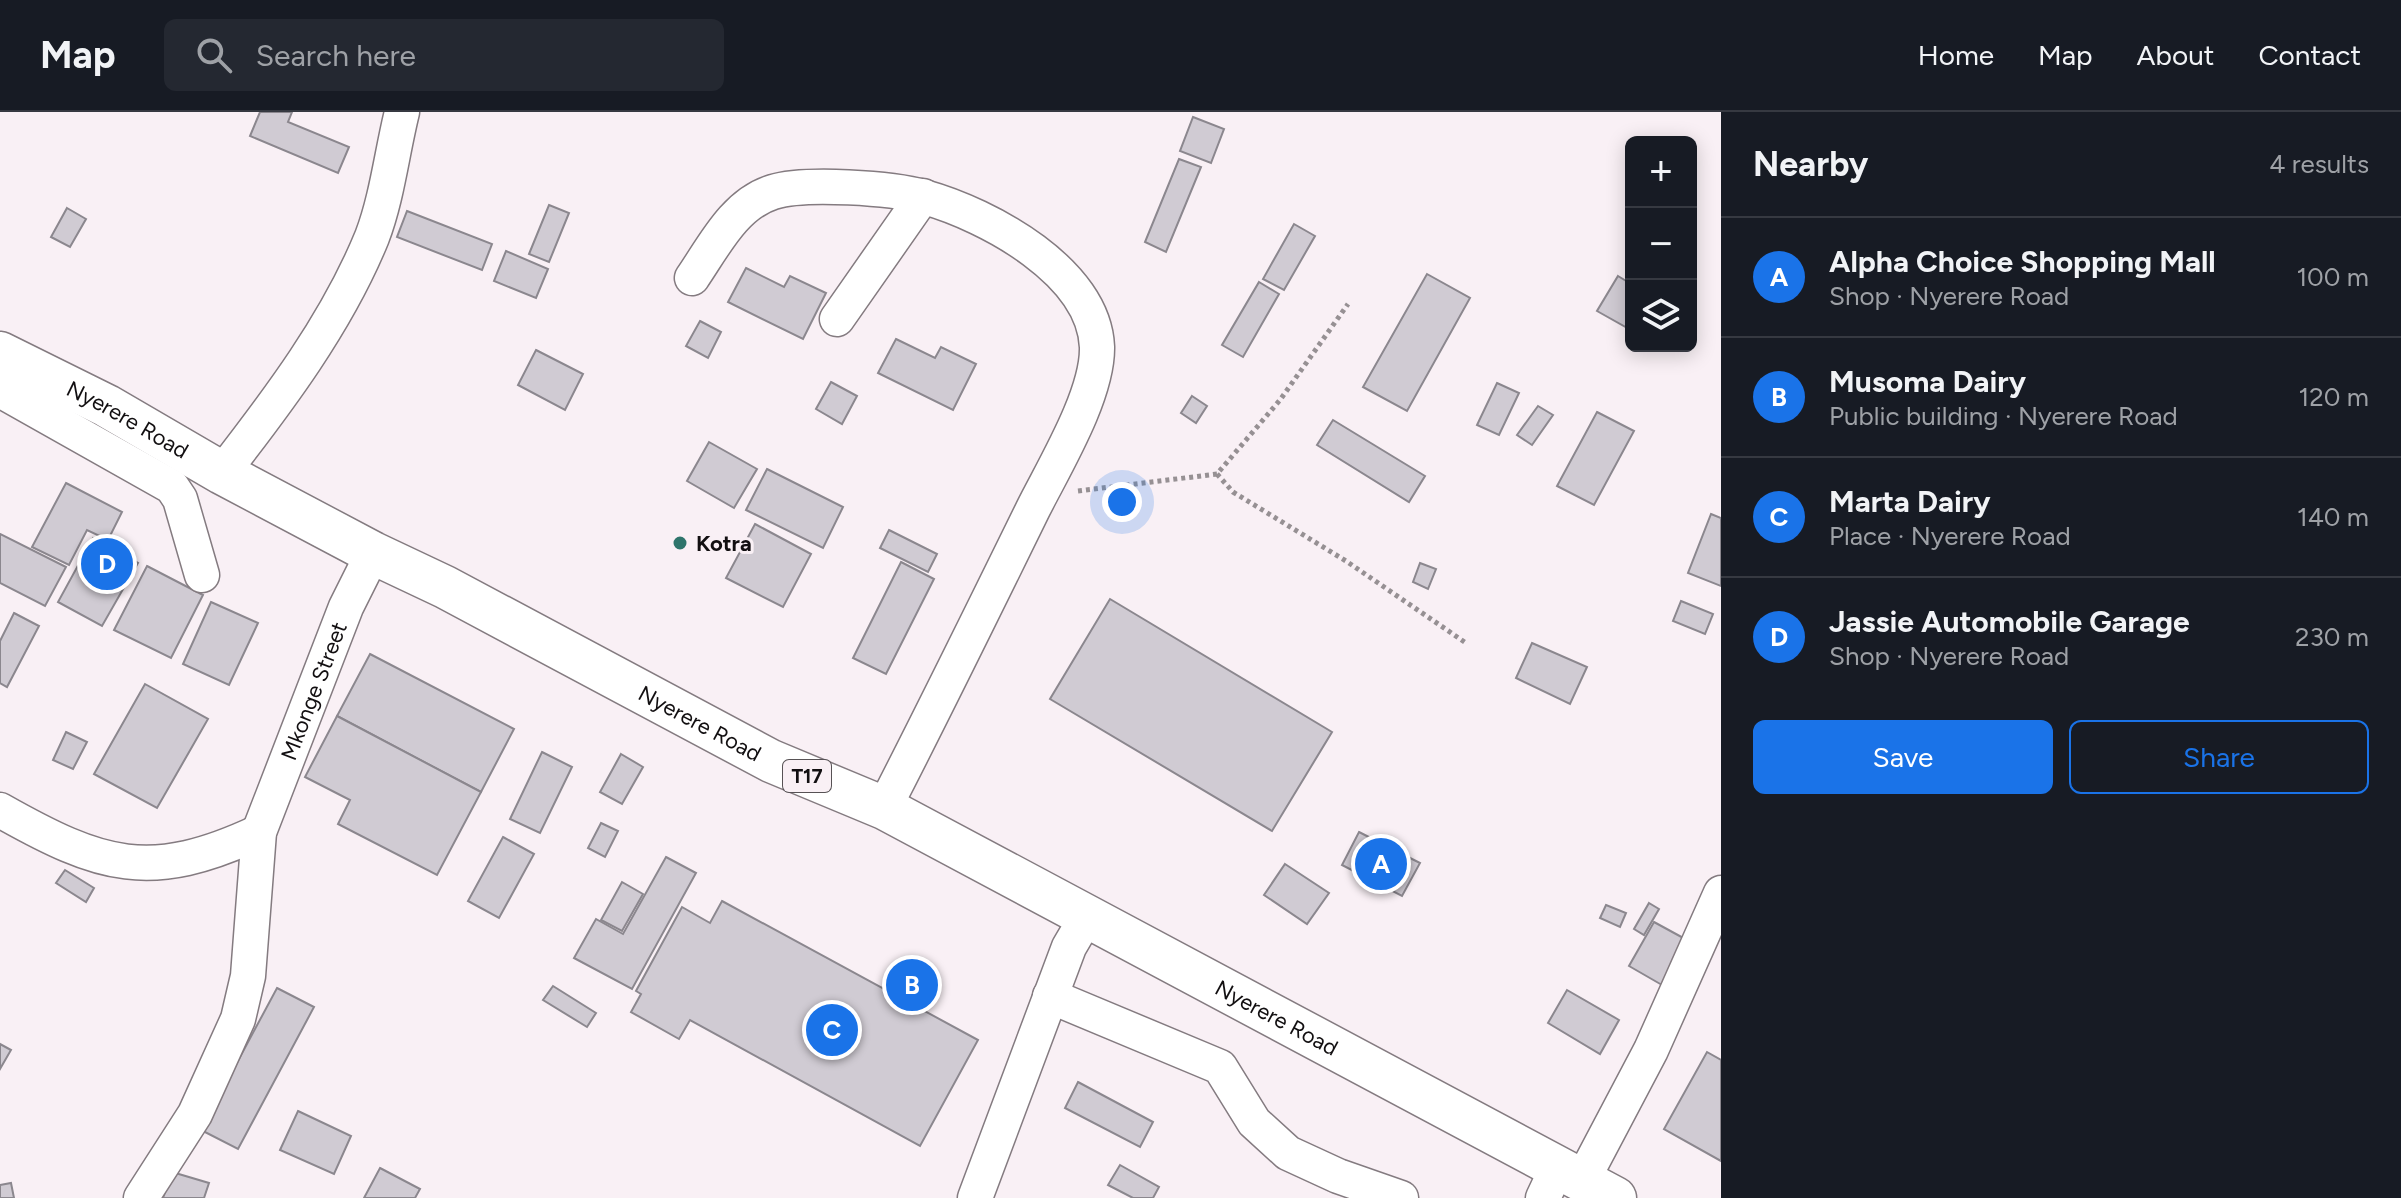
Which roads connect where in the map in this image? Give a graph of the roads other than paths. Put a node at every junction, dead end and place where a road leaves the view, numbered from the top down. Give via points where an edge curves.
1 (402, 112) edge
2 (923, 196) junction
3 (692, 278) dead end
4 (837, 319) dead end
5 (0, 353) edge
6 (0, 390) edge
7 (222, 473) junction
8 (373, 553) junction
9 (202, 575) dead end
10 (884, 808) junction
11 (0, 810) edge
12 (259, 832) junction
13 (1721, 893) edge
14 (1086, 918) junction
15 (1050, 996) junction
16 (1575, 1185) edge
17 (141, 1198) edge
18 (975, 1198) edge
19 (1401, 1198) edge

1 - 7 street via 372,235 313,346
2 - 3 street via 825,186 775,192 746,205
2 - 4 street
2 - 10 street via 995,228 1041,256 1076,287 1089,310 1097,348 1091,381 1064,452
5 - 7 main road, Nyerere Road / T17 via 107,406
6 - 9 street via 172,487
7 - 8 main road, Nyerere Road / T17
8 - 10 main road, Nyerere Road / T17 via 771,761
8 - 12 street, Mkonge Street via 346,607
10 - 14 main road, Nyerere Road / T17
11 - 12 street via 109,861 141,864 221,850
12 - 17 street, Mkonge Street via 248,976 238,1019 195,1114
13 - 16 street via 1651,1050
14 - 15 street
14 - 16 main road, Nyerere Road / T17
15 - 18 street
15 - 19 street via 1220,1067 1254,1122 1288,1153

